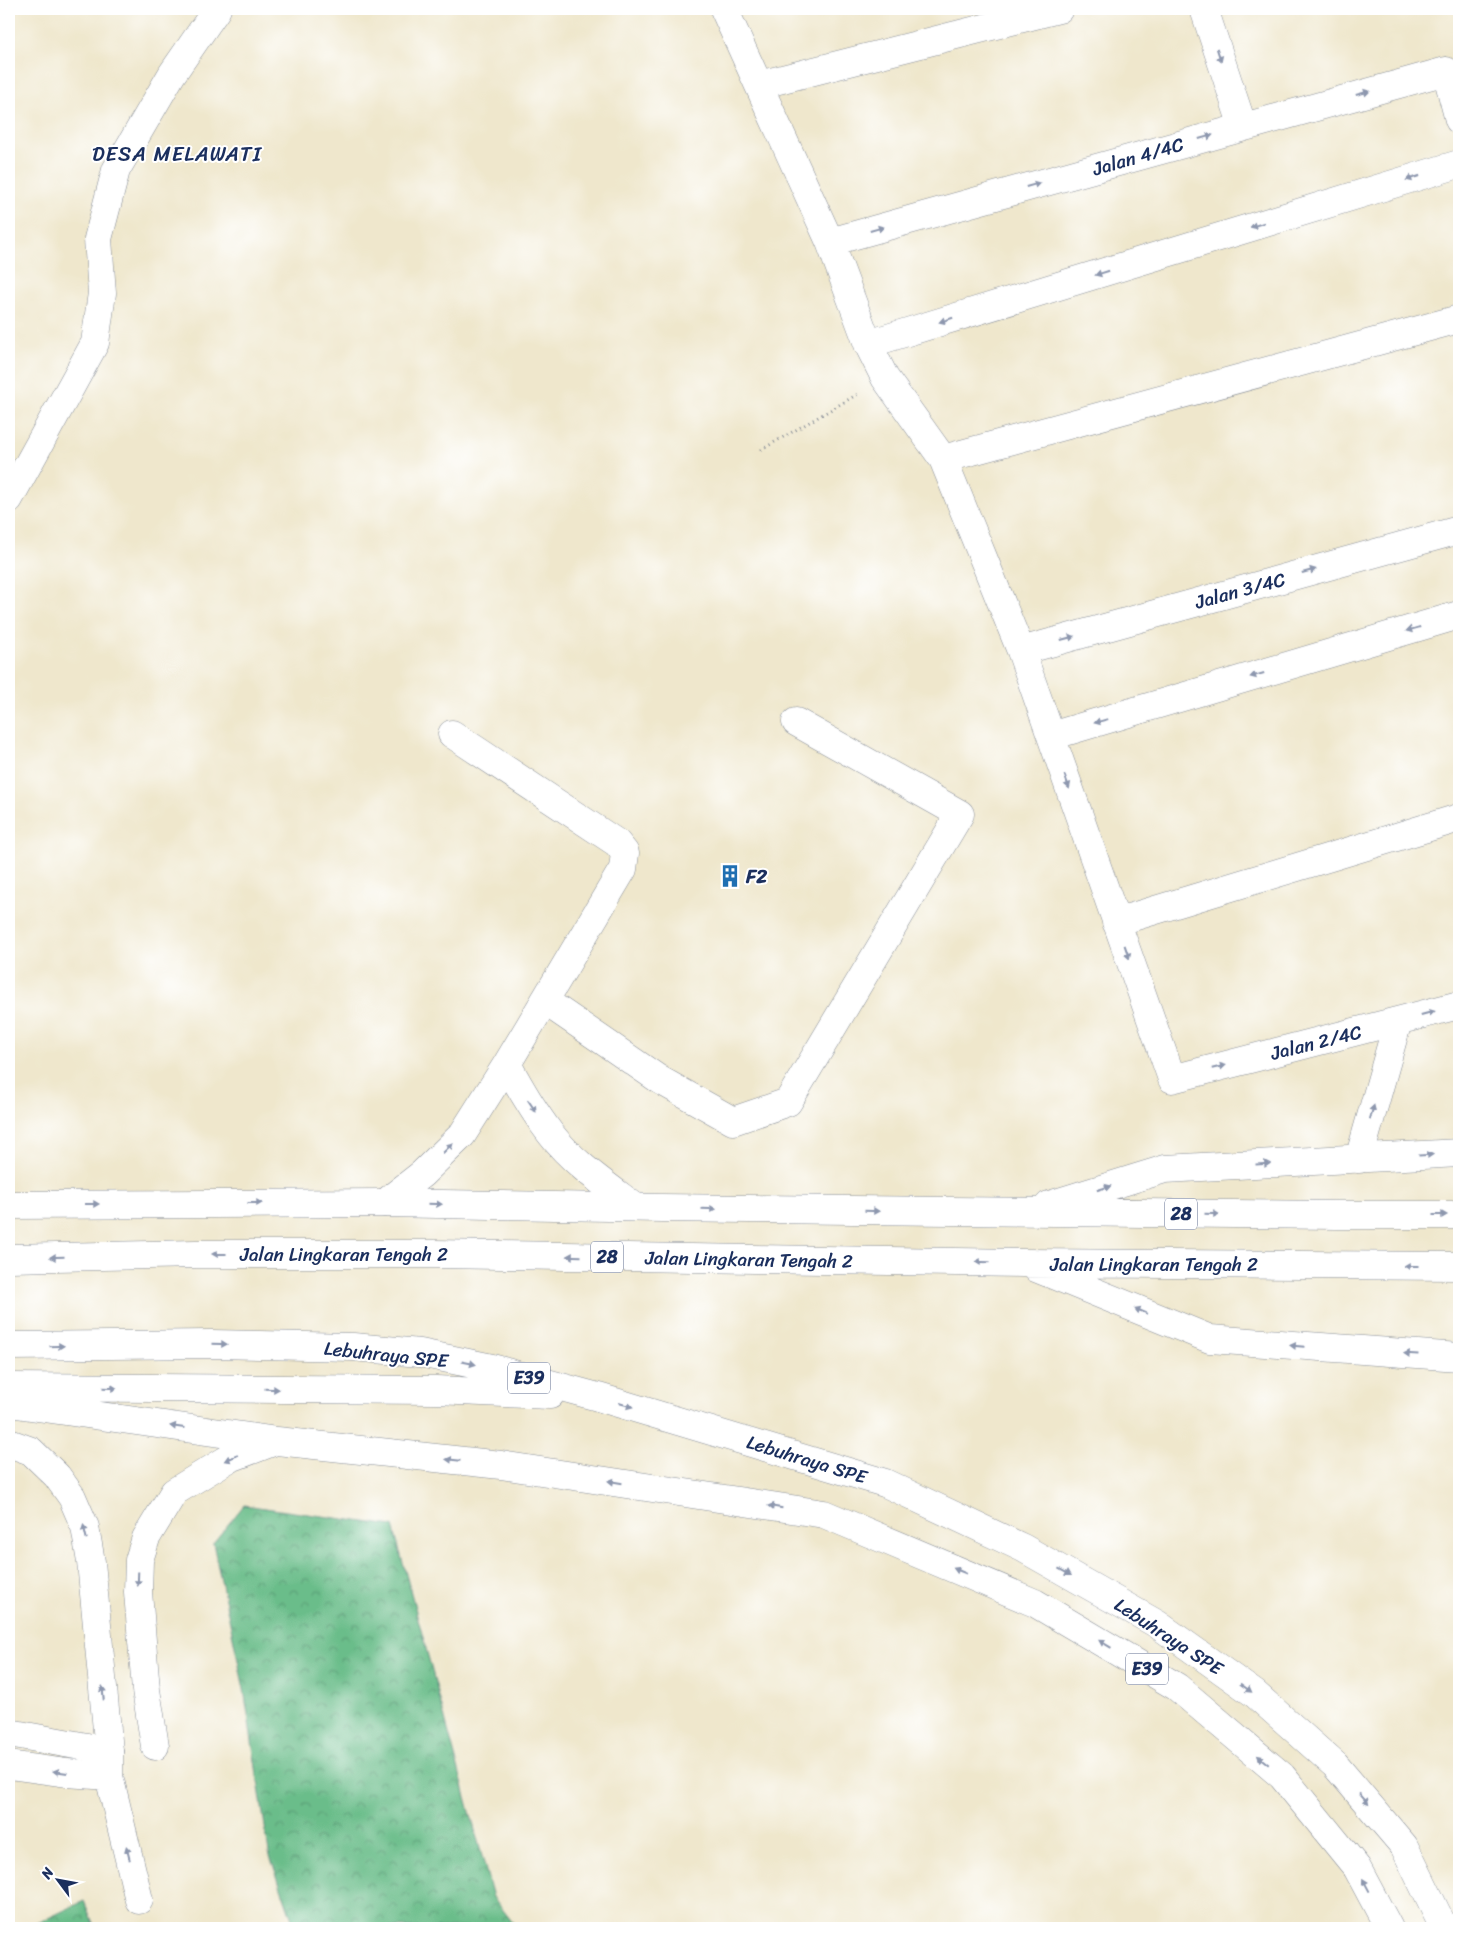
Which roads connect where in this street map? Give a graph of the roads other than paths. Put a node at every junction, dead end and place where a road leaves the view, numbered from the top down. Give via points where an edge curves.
1 (217, 9) edge
2 (724, 9) edge
3 (1059, 9) edge
4 (1204, 9) edge
5 (1452, 63) edge
6 (759, 85) junction
7 (1459, 120) edge
8 (1243, 126) junction
9 (1459, 164) edge
10 (830, 242) junction
11 (1459, 320) edge
12 (868, 344) junction
13 (944, 458) junction
14 (9, 499) edge
15 (1459, 530) edge
16 (1459, 616) edge
17 (1020, 651) junction
18 (796, 722) dead end
19 (452, 734) dead end
20 (1051, 736) junction
21 (1459, 818) edge
22 (1116, 922) junction
23 (545, 1001) junction
24 (1459, 1005) edge
25 (1398, 1021) junction
26 (507, 1064) junction
27 (1459, 1154) edge
28 (1359, 1159) junction
29 (385, 1203) junction
30 (9, 1205) edge
31 (635, 1207) junction
32 (1024, 1212) junction
33 (1459, 1215) edge
34 (9, 1258) edge
35 (1023, 1262) junction
36 (1459, 1266) edge
37 (9, 1346) edge
38 (1459, 1357) edge
39 (9, 1387) edge
40 (598, 1397) junction
41 (9, 1403) edge
42 (277, 1441) junction
43 (9, 1443) edge
44 (9, 1733) edge
45 (155, 1746) dead end
46 (109, 1764) junction
47 (9, 1765) edge
48 (139, 1900) dead end
49 (1389, 1928) edge
50 (1444, 1928) edge

1 - 14 main road via 172,74 116,170 98,239 102,293 95,343
2 - 6 main road
3 - 6 main road
4 -> 8 main road
5 - 7 main road
8 -> 5 main road, Jalan 4/4C
6 - 10 main road
10 -> 8 main road, Jalan 4/4C
9 -> 12 main road
10 - 12 main road
11 - 13 main road
12 - 13 main road via 885,378
13 - 17 main road
17 -> 15 main road, Jalan 3/4C
16 -> 20 main road
17 - 20 main road
18 - 23 main road via 960,814 788,1102 733,1121 660,1080
19 - 23 main road via 617,843 625,853 623,869
20 -> 22 main road
21 - 22 main road
22 -> 25 main road, Jalan 2/4C via 1172,1079
23 - 26 main road
25 -> 24 main road, Jalan 2/4C
28 -> 25 main road
29 -> 26 main road via 422,1174 462,1135
26 -> 31 main road via 551,1134 582,1166
28 -> 27 main road
32 -> 28 main road via 1164,1169
30 -> 29 main road, 28
29 -> 31 main road, 28
31 -> 32 main road, 28
32 -> 33 main road, 28
35 -> 34 main road, Jalan Lingkaran Tengah 2 / 28 via 434,1254
36 -> 35 main road, Jalan Lingkaran Tengah 2 / 28
38 -> 35 main road via 1210,1339
37 -> 40 main road, Lebuhraya SPE / E39 via 211,1344 353,1347 410,1352 492,1368
39 -> 40 main road via 436,1390
40 -> 50 main road, Lebuhraya SPE / E39 via 885,1483 1022,1548 1157,1624 1255,1694 1334,1765 1404,1846
42 -> 41 main road, Lebuhraya SPE / E39
42 -> 45 main road via 228,1459 174,1492 146,1538 139,1560 138,1592 146,1690
49 -> 42 main road, Lebuhraya SPE / E39 via 1357,1868 1282,1776 1177,1686 1035,1603 824,1514 501,1465
46 -> 43 main road via 85,1527 72,1497 57,1476 31,1451
44 - 46 main road
46 -> 47 main road via 67,1773
48 -> 46 main road

